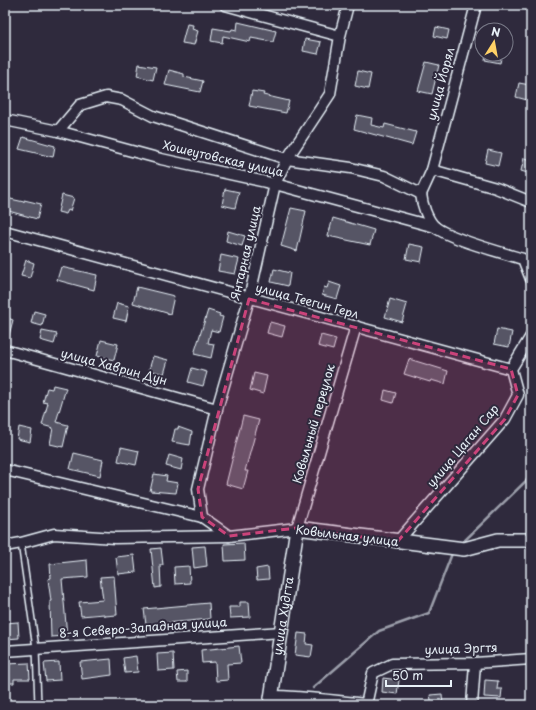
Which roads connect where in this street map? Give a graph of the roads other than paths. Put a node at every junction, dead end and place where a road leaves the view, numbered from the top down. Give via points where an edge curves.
1 (225, 5) edge
2 (348, 5) edge
3 (476, 5) edge
4 (244, 8) edge
5 (340, 36) junction
6 (5, 120) edge
7 (58, 132) junction
8 (287, 159) junction
9 (432, 170) junction
10 (275, 184) junction
11 (421, 194) junction
12 (531, 202) edge
13 (435, 227) junction
14 (5, 231) edge
15 (531, 279) edge
16 (250, 299) junction
17 (356, 326) junction
18 (531, 336) edge
19 (5, 350) edge
20 (511, 369) junction
21 (217, 409) junction
22 (5, 470) edge
23 (202, 517) junction
24 (297, 528) junction
25 (229, 536) junction
26 (531, 540) edge
27 (397, 542) junction
28 (21, 544) junction
29 (5, 546) edge
30 (282, 632) junction
31 (36, 648) junction
32 (5, 651) edge
33 (531, 659) edge
34 (475, 663) junction
35 (271, 701) edge
36 (366, 704) edge
37 (38, 705) edge
38 (472, 705) edge

1 - 4 street
2 - 5 street, Янтарная улица
3 - 9 street, улица Йорял
4 - 5 street
5 - 8 street, Янтарная улица via 330,94
6 - 7 street, Хошеутовская улица
7 - 8 street via 80,105 106,97 122,100 153,116
7 - 10 street, Хошеутовская улица via 161,159
8 - 10 street, Янтарная улица
8 - 11 street via 351,168 384,176
9 - 11 street, улица Йорял
9 - 12 street via 496,188
10 - 13 street, Хошеутовская улица
10 - 16 street, Янтарная улица
11 - 13 street via 422,205
13 - 15 street, Хошеутовская улица via 456,237 523,259
14 - 16 street, улица Теегин Герл
16 - 17 street, улица Теегин Герл
16 - 21 street, Янтарная улица
17 - 20 street, улица Теегин Герл
17 - 24 street, Ковыльный переулок
18 - 20 street
19 - 21 street, улица Хаврин Дун
20 - 27 street, улица Цаган Сар via 518,394 506,419
21 - 23 street, Янтарная улица via 198,489
22 - 23 street
23 - 25 street
24 - 25 street, Ковыльная улица
24 - 27 street, Ковыльная улица
24 - 30 street, улица Худгта
25 - 28 street, Ковыльная улица via 116,538 54,534
26 - 27 street, Ковыльная улица via 498,540 464,549
28 - 29 street, Ковыльная улица
28 - 31 lane
30 - 31 street, 8-я Северо-Западная улица
30 - 35 street, улица Худгта
31 - 32 street, 8-я Северо-Западная улица
31 - 37 lane
33 - 34 street, улица Эргтя
34 - 36 street, улица Эргтя via 392,664 373,673
34 - 38 street
35 - 36 street via 299,696

